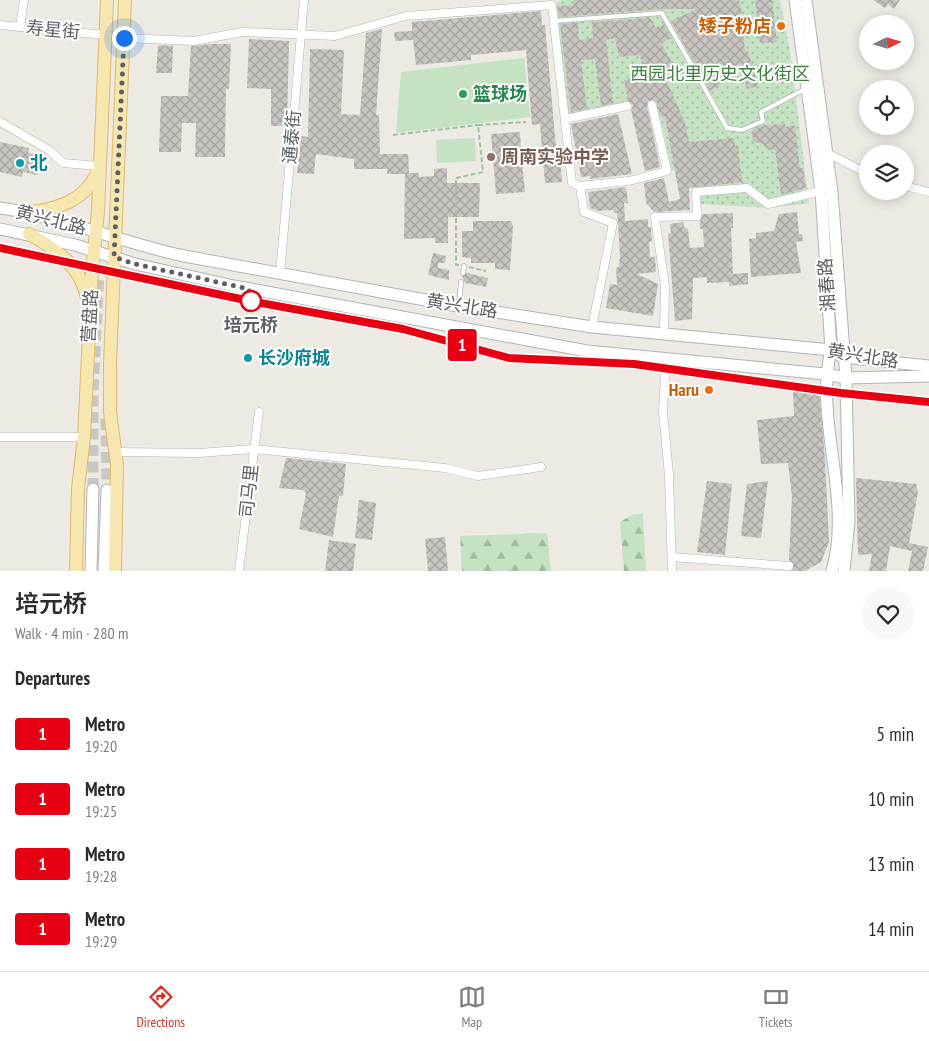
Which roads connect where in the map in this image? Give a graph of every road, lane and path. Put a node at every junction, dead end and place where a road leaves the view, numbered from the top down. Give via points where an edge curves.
1 (24, 0) edge
2 (107, 0) edge
3 (125, 0) edge
4 (304, 0) edge
5 (795, 0) edge
6 (806, 0) edge
7 (554, 21) junction
8 (0, 25) edge
9 (20, 27) junction
10 (301, 34) junction
11 (106, 35) junction
12 (124, 38) junction
13 (807, 88) junction
14 (652, 105) dead end
15 (627, 106) dead end
16 (565, 120) junction
17 (0, 122) edge
18 (526, 122) dead end
19 (478, 125) junction
20 (393, 135) dead end
21 (827, 153) junction
22 (100, 166) junction
23 (859, 169) edge
24 (580, 186) junction
25 (914, 188) edge
26 (821, 191) junction
27 (929, 192) edge
28 (0, 208) edge
29 (27, 213) junction
30 (0, 229) edge
31 (96, 232) junction
32 (29, 234) junction
33 (115, 238) junction
34 (94, 251) junction
35 (114, 257) junction
36 (464, 266) junction
37 (486, 270) dead end
38 (463, 272) dead end
39 (280, 274) junction
40 (461, 282) dead end
41 (458, 306) junction
42 (90, 320) junction
43 (592, 327) junction
44 (664, 334) junction
45 (831, 350) junction
46 (843, 357) junction
47 (666, 359) junction
48 (929, 366) edge
49 (826, 374) junction
50 (929, 376) edge
51 (846, 378) junction
52 (259, 412) dead end
53 (0, 437) edge
54 (84, 437) junction
55 (253, 449) junction
56 (116, 452) junction
57 (541, 468) dead end
58 (93, 489) tunnel mouth
59 (108, 490) tunnel mouth
60 (672, 557) junction
61 (788, 566) dead end
62 (76, 571) edge
63 (91, 571) edge
64 (104, 571) edge
65 (115, 571) edge
66 (240, 571) edge
67 (672, 571) edge
68 (832, 571) edge
69 (844, 571) edge

1 - 9 street
2 - 11 main road, 营盘路
3 - 12 main road, 营盘路
4 - 10 street, 通泰街
5 - 13 main road, 湘春路
6 - 21 main road, 湘春路
7 - 10 street via 552,5 406,16 335,36
7 - 13 lane via 662,13 727,128 742,130 763,121 761,112
7 - 16 street
8 - 9 street, 寿星街
9 - 11 street, 寿星街
10 - 12 street via 242,32 194,41
10 - 39 street, 通泰街
11 - 22 main road, 营盘路
12 - 33 main road, 营盘路
13 - 26 main road, 湘春路
14 - 24 street via 667,171 629,182
15 - 16 street
16 - 24 street via 572,183
17 - 22 street via 49,150 63,163
18 - 19 path
19 - 20 path
19 - 36 path via 484,172 456,178 456,265
21 - 23 street
21 - 46 main road, 湘春路
22 - 29 main road via 91,185 77,198 58,207
22 - 31 main road, 营盘路
24 - 43 street via 584,212 613,223
25 - 27 street
26 - 44 street via 768,204 747,188 696,192 697,216 655,217 665,286
26 - 45 main road, 湘春路
28 - 29 main road, 黄兴北路
29 - 31 main road, 黄兴北路
30 - 32 main road, 黄兴北路
31 - 33 main road, 黄兴北路
31 - 34 main road, 营盘路
32 - 34 main road, 黄兴北路
32 - 42 main road via 64,258 79,274 87,295
33 - 35 main road, 营盘路
33 - 39 main road, 黄兴北路 via 179,255
34 - 35 main road, 黄兴北路
34 - 42 main road, 营盘路
35 - 47 main road, 黄兴北路 via 234,286 588,351
35 - 56 main road, 营盘路 via 110,412
36 - 37 path
36 - 38 lane
39 - 41 main road, 黄兴北路
40 - 41 lane
41 - 43 main road, 黄兴北路
42 - 54 main road, 营盘路
43 - 44 main road, 黄兴北路
44 - 45 main road, 黄兴北路
45 - 46 main road, 黄兴北路
45 - 49 main road, 湘春路
46 - 48 main road, 黄兴北路
46 - 51 main road, 湘春路
47 - 49 main road, 黄兴北路
47 - 60 street via 663,412
49 - 51 main road, 黄兴北路
49 - 68 main road, 湘春路 via 838,521
50 - 51 main road, 黄兴北路
51 - 69 main road, 湘春路 via 849,521
52 - 55 street, 司马里
53 - 54 street
54 - 62 main road, 营盘路 via 78,489
55 - 56 street via 199,453
55 - 57 street via 445,468 478,476
55 - 66 street, 司马里
56 - 65 main road, 营盘路
58 - 63 main road
59 - 64 main road
60 - 61 street
60 - 67 street

